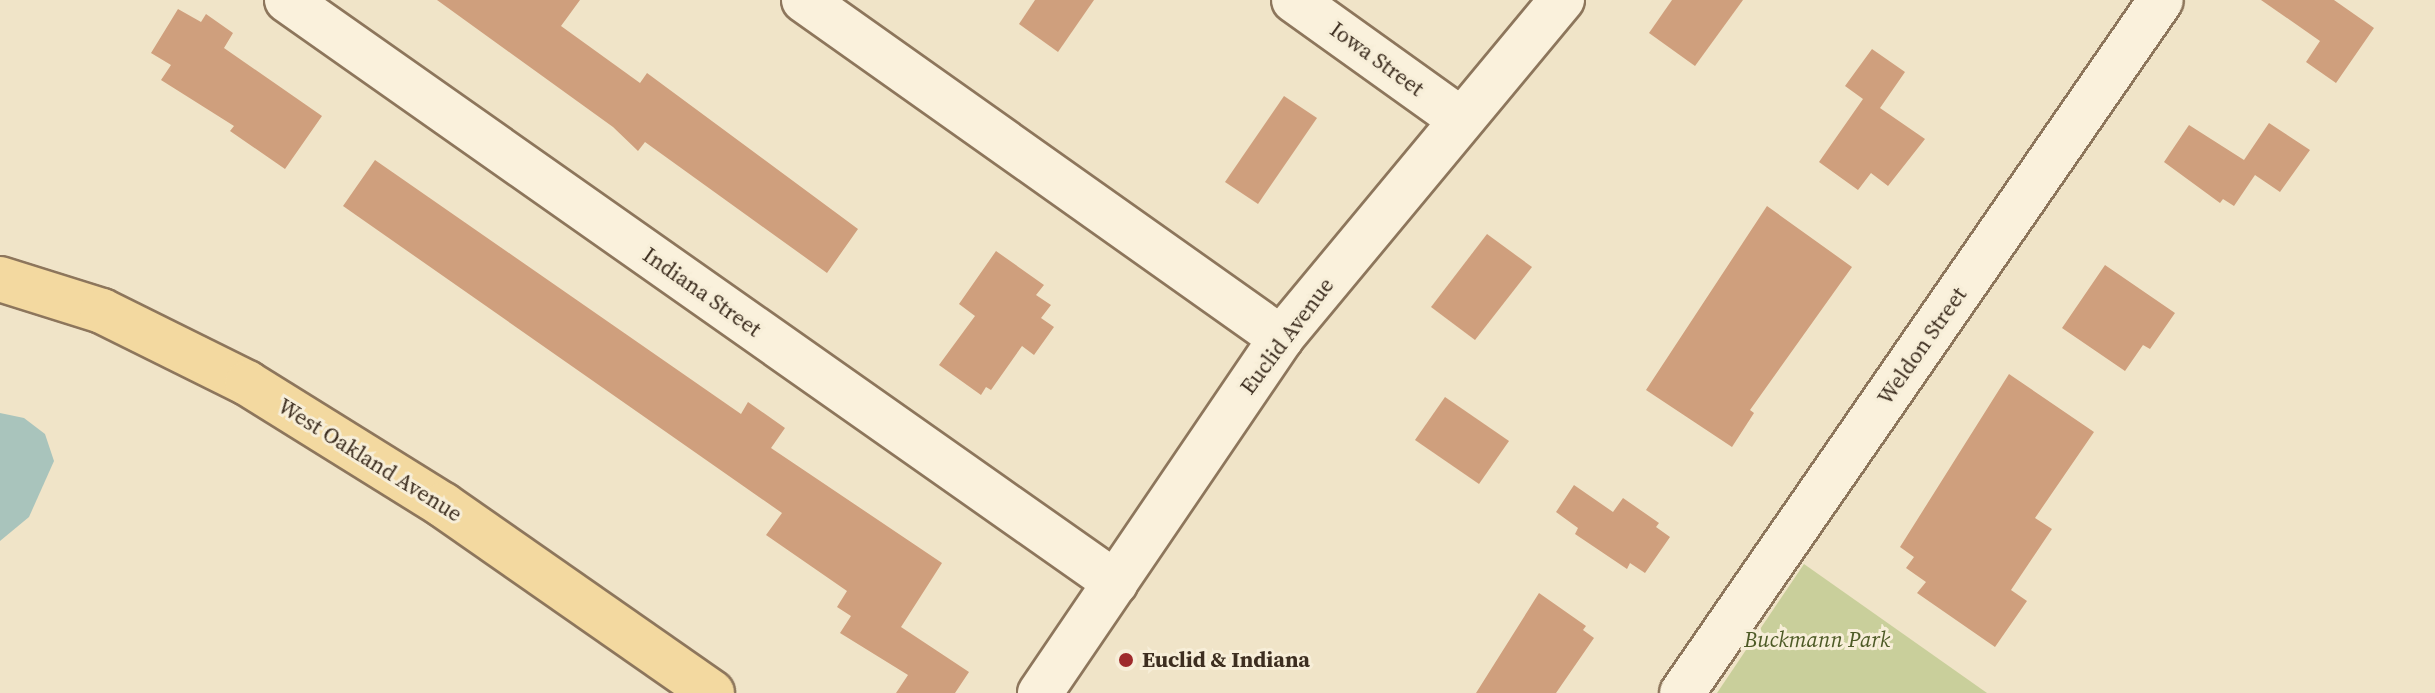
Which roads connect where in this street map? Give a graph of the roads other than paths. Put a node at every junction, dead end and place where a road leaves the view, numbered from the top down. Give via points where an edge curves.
1 (287, 0) edge
2 (804, 0) edge
3 (1294, 0) edge
4 (1562, 0) edge
5 (2161, 0) edge
6 (1460, 119) junction
7 (0, 279) edge
8 (1281, 338) junction
9 (1116, 583) junction
10 (712, 693) edge
11 (1040, 693) edge
12 (1682, 693) edge

1 - 9 street, Indiana Street
2 - 8 street
3 - 6 street, Iowa Street
4 - 6 street, Euclid Avenue
5 - 12 street, Weldon Street
6 - 8 street, Euclid Avenue
7 - 10 main road, West Oakland Avenue via 102,311 247,383 443,505
8 - 9 street, Euclid Avenue
9 - 11 street, Euclid Avenue

